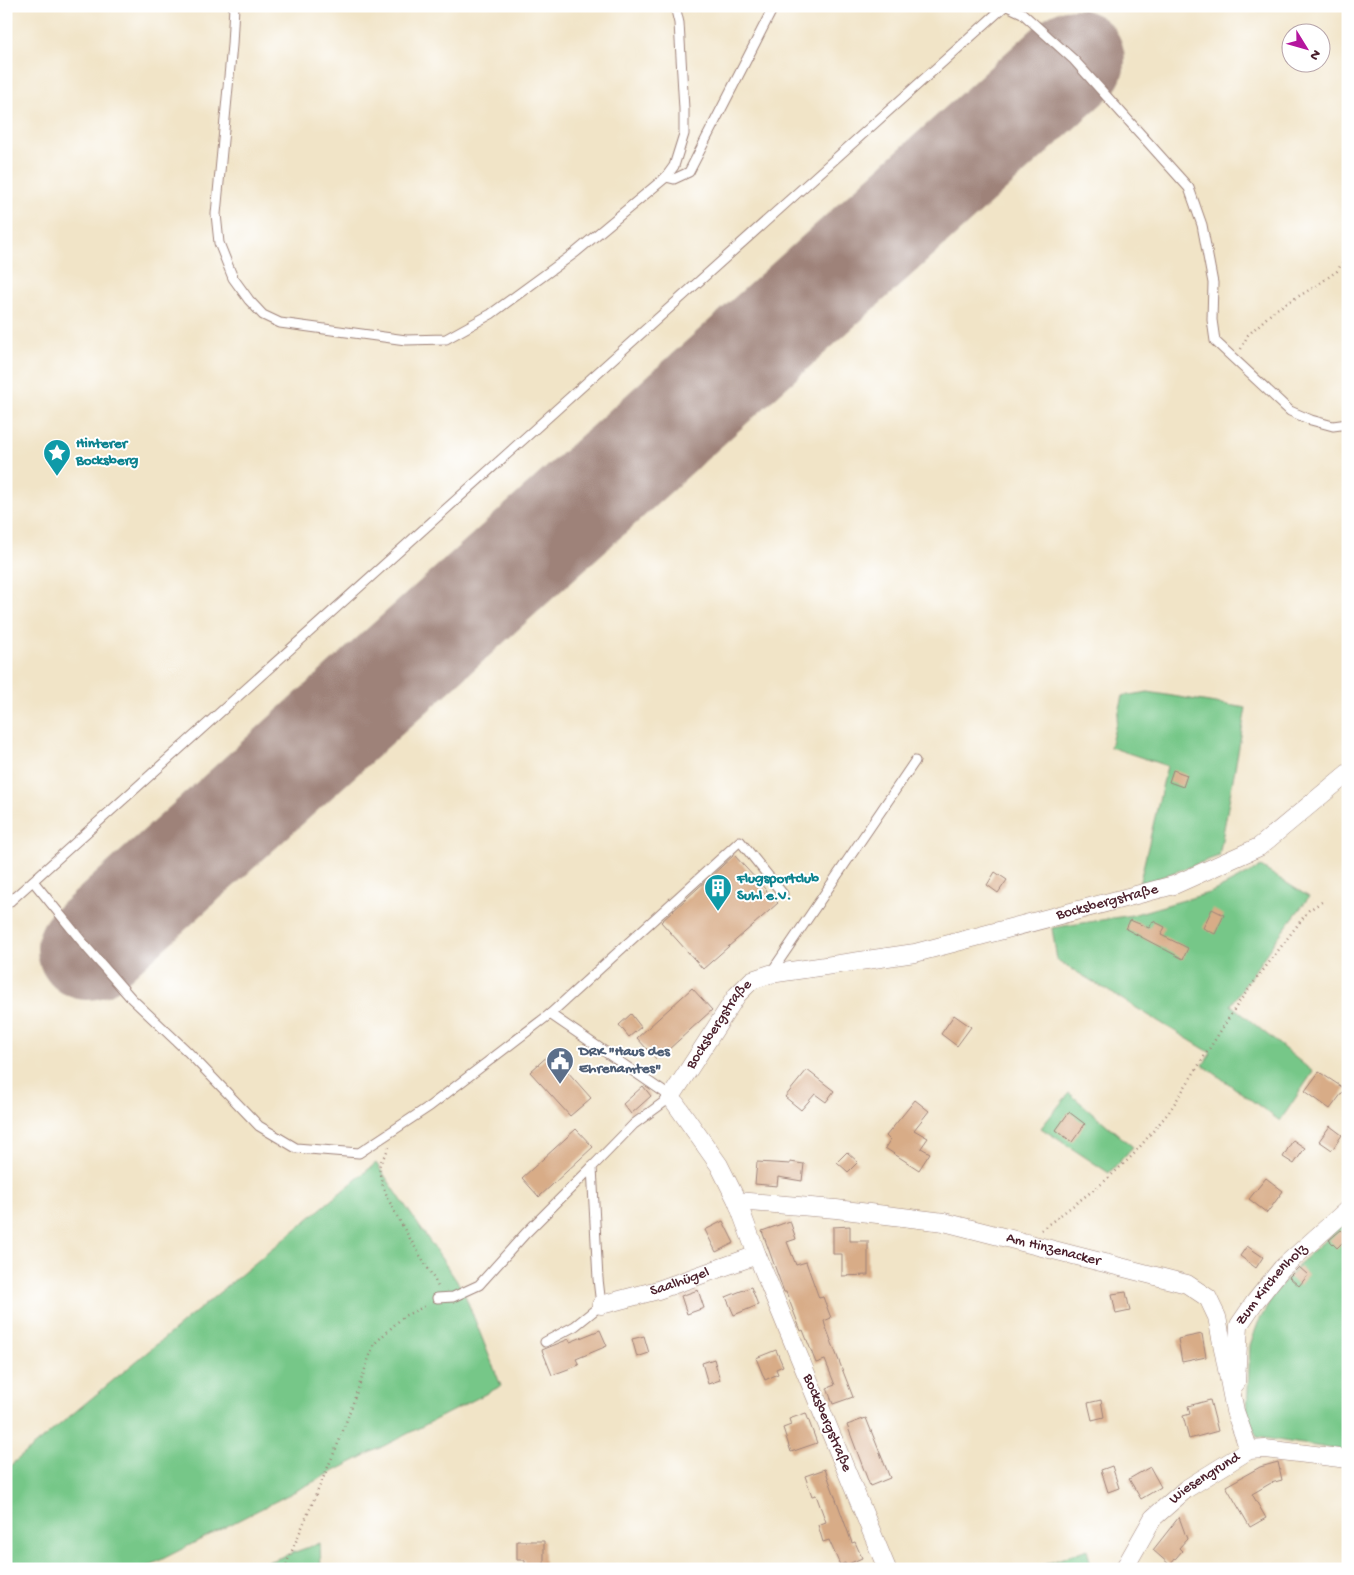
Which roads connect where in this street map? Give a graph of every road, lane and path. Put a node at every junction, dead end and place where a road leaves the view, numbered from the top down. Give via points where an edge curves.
1 (234, 6) edge
2 (675, 6) edge
3 (774, 6) edge
4 (1006, 6) edge
5 (666, 177) junction
6 (1348, 254) edge
7 (1235, 362) junction
8 (1348, 424) edge
9 (915, 761) dead end
10 (1348, 773) edge
11 (33, 880) junction
12 (783, 894) dead end
13 (1325, 900) dead end
14 (6, 905) edge
15 (770, 974) junction
16 (550, 1014) junction
17 (671, 1097) junction
18 (401, 1126) junction
19 (592, 1167) junction
20 (737, 1201) junction
21 (1348, 1208) edge
22 (1027, 1242) junction
23 (757, 1255) junction
24 (437, 1298) junction
25 (601, 1305) junction
26 (545, 1342) dead end
27 (1235, 1411) junction
28 (1249, 1450) junction
29 (1348, 1459) edge
30 (284, 1569) edge
31 (888, 1569) edge
32 (1124, 1569) edge

1 - 5 lane via 216,214 218,242 233,278 249,300 263,315 280,323 406,340 446,339 491,314 576,252
2 - 5 lane via 679,23 684,134 674,166
3 - 5 lane via 689,172 674,178
4 - 7 lane via 1022,13 1074,60 1189,188 1202,225 1212,283 1215,341
4 - 11 lane
6 - 7 path via 1337,271 1275,310 1248,334
7 - 8 lane via 1290,410 1333,426
9 - 15 lane
10 - 15 street, Bocksbergstraße via 1259,847 1174,884 915,952
11 - 14 lane
11 - 18 lane via 131,998 259,1126 296,1148 359,1153
12 - 16 lane via 740,841
13 - 22 path via 1309,910 1239,1002 1169,1112 1133,1155 1085,1198
15 - 17 street, Bocksbergstraße via 752,980 736,995
16 - 17 lane
16 - 18 lane
17 - 19 lane via 634,1124
17 - 20 street, Bocksbergstraße via 719,1165
18 - 24 path via 380,1165 381,1182 438,1287
19 - 24 lane via 479,1285 453,1297
19 - 25 lane
20 - 22 street, Am Hinzenacker via 944,1222
20 - 23 street, Bocksbergstraße
21 - 27 street, Zum Kirchenholz via 1282,1268 1239,1325
22 - 27 street, Am Hinzenacker via 1187,1284 1208,1298 1217,1316
23 - 25 street, Saalhügel via 658,1290
23 - 31 street, Bocksbergstraße
24 - 30 path via 404,1316 374,1344 340,1439
25 - 26 lane via 575,1326
27 - 28 street, Am Hinzenacker
28 - 29 street, Wiesengrund
28 - 32 street, Wiesengrund via 1186,1489 1152,1518

